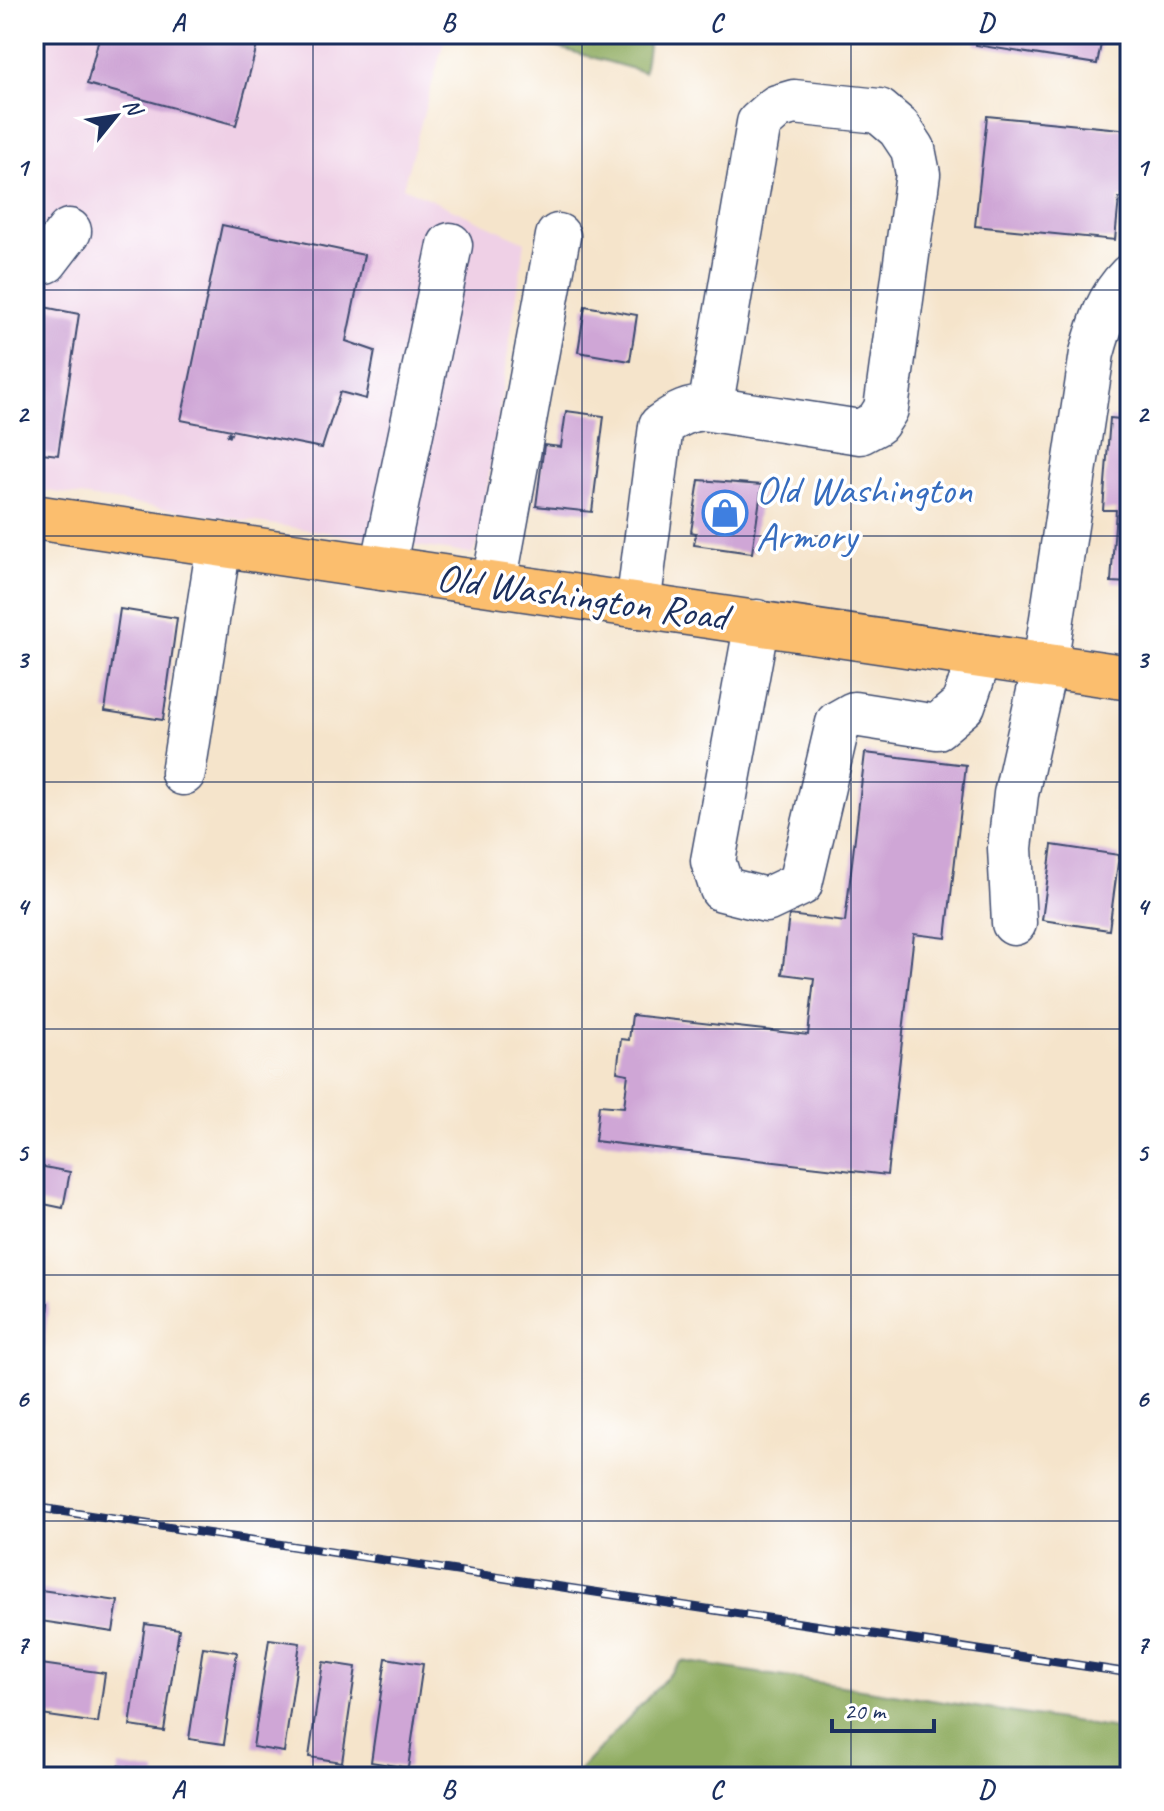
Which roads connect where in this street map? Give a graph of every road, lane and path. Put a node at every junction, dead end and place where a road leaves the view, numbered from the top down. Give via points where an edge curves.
1 (69, 231) dead end
2 (558, 236) dead end
3 (450, 245) dead end
4 (34, 263) edge
5 (1130, 276) edge
6 (710, 409) junction
7 (231, 430) dead end
8 (228, 437) dead end
9 (34, 517) edge
10 (219, 544) junction
11 (383, 568) junction
12 (494, 584) junction
13 (638, 606) junction
14 (757, 622) junction
15 (980, 656) junction
16 (1045, 665) junction
17 (1130, 678) edge
18 (183, 773) dead end
19 (1014, 923) dead end

1 - 4 street via 46,261
2 - 12 street
3 - 11 street
5 - 16 street via 1102,315 1092,353
6 - 6 street via 860,432 877,423 886,409 918,174 913,149 879,111 794,102 777,107 759,123
6 - 13 street via 676,415 661,426
7 - 8 path
9 - 10 main road, Old Washington Road
10 - 11 main road, Old Washington Road
10 - 18 street
11 - 12 main road, Old Washington Road
12 - 13 main road, Old Washington Road
13 - 14 main road, Old Washington Road
14 - 15 main road, Old Washington Road
14 - 15 street via 713,861 722,889 766,900 800,884 838,723 854,714 937,727 963,705
15 - 16 main road, Old Washington Road
16 - 17 main road, Old Washington Road
16 - 19 street via 1016,794 1010,848

